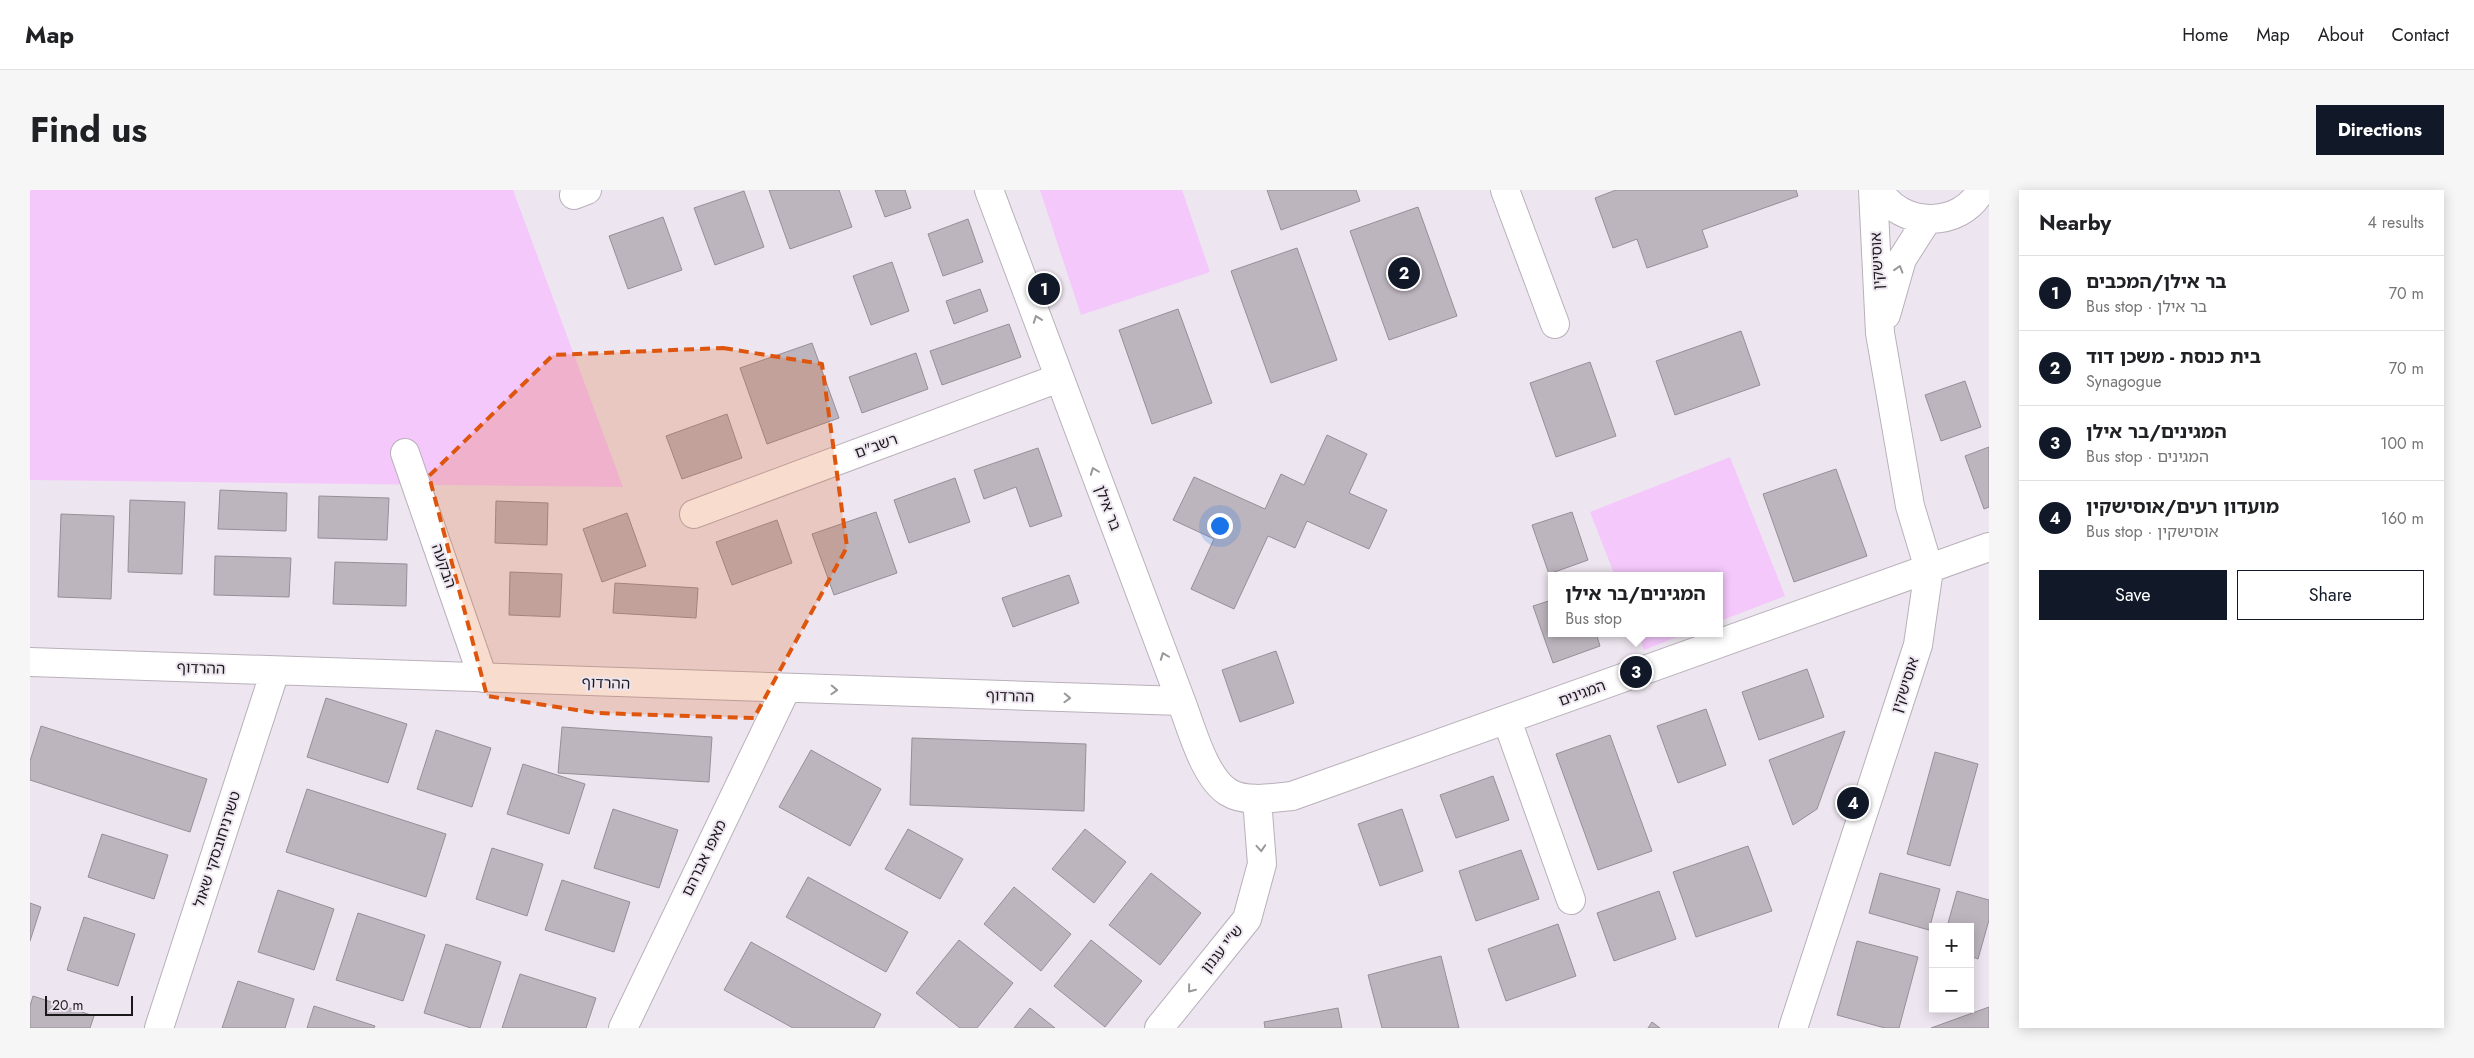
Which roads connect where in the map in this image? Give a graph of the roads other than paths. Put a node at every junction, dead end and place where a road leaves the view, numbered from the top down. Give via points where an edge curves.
1 (989, 190) edge
2 (1505, 190) edge
3 (1873, 190) edge
4 (1878, 190) edge
5 (1981, 190) edge
6 (1927, 220) junction
7 (1555, 324) dead end
8 (1880, 333) junction
9 (1059, 378) junction
10 (405, 453) dead end
11 (694, 514) dead end
12 (1989, 547) edge
13 (1929, 569) junction
14 (30, 662) edge
15 (275, 671) junction
16 (483, 678) junction
17 (786, 689) junction
18 (1181, 701) junction
19 (1507, 720) junction
20 (1257, 799) junction
21 (1571, 900) dead end
22 (159, 1028) edge
23 (623, 1028) edge
24 (1159, 1028) edge
25 (1793, 1028) edge

9 -> 1 street, בר אילן
2 - 7 street
3 - 8 street, אוסישקין
4 - 6 street via 1892,207 1909,216
5 - 6 street via 1964,210 1946,218
8 -> 6 street, אוסישקין via 1902,259
8 - 13 street, אוסישקין via 1910,506
9 - 11 street, רשב"ם
18 -> 9 street, בר אילן
10 - 16 street, הבקעה
12 - 13 street, המגינים
13 - 19 street, המגינים
13 - 25 street, אוסישקין via 1918,645
14 - 15 street, ההרדוף
15 - 16 street, ההרדוף
15 - 22 street, טשרניחובסקי שאול
16 - 17 street, ההרדוף
17 -> 18 street, ההרדוף
17 - 23 street, מאפו אברהם
18 - 20 street, בר אילן via 1210,774 1228,793
19 - 20 street, המגינים via 1292,796
19 - 21 street
20 -> 24 street, ש"י עגנון via 1262,864 1247,919

